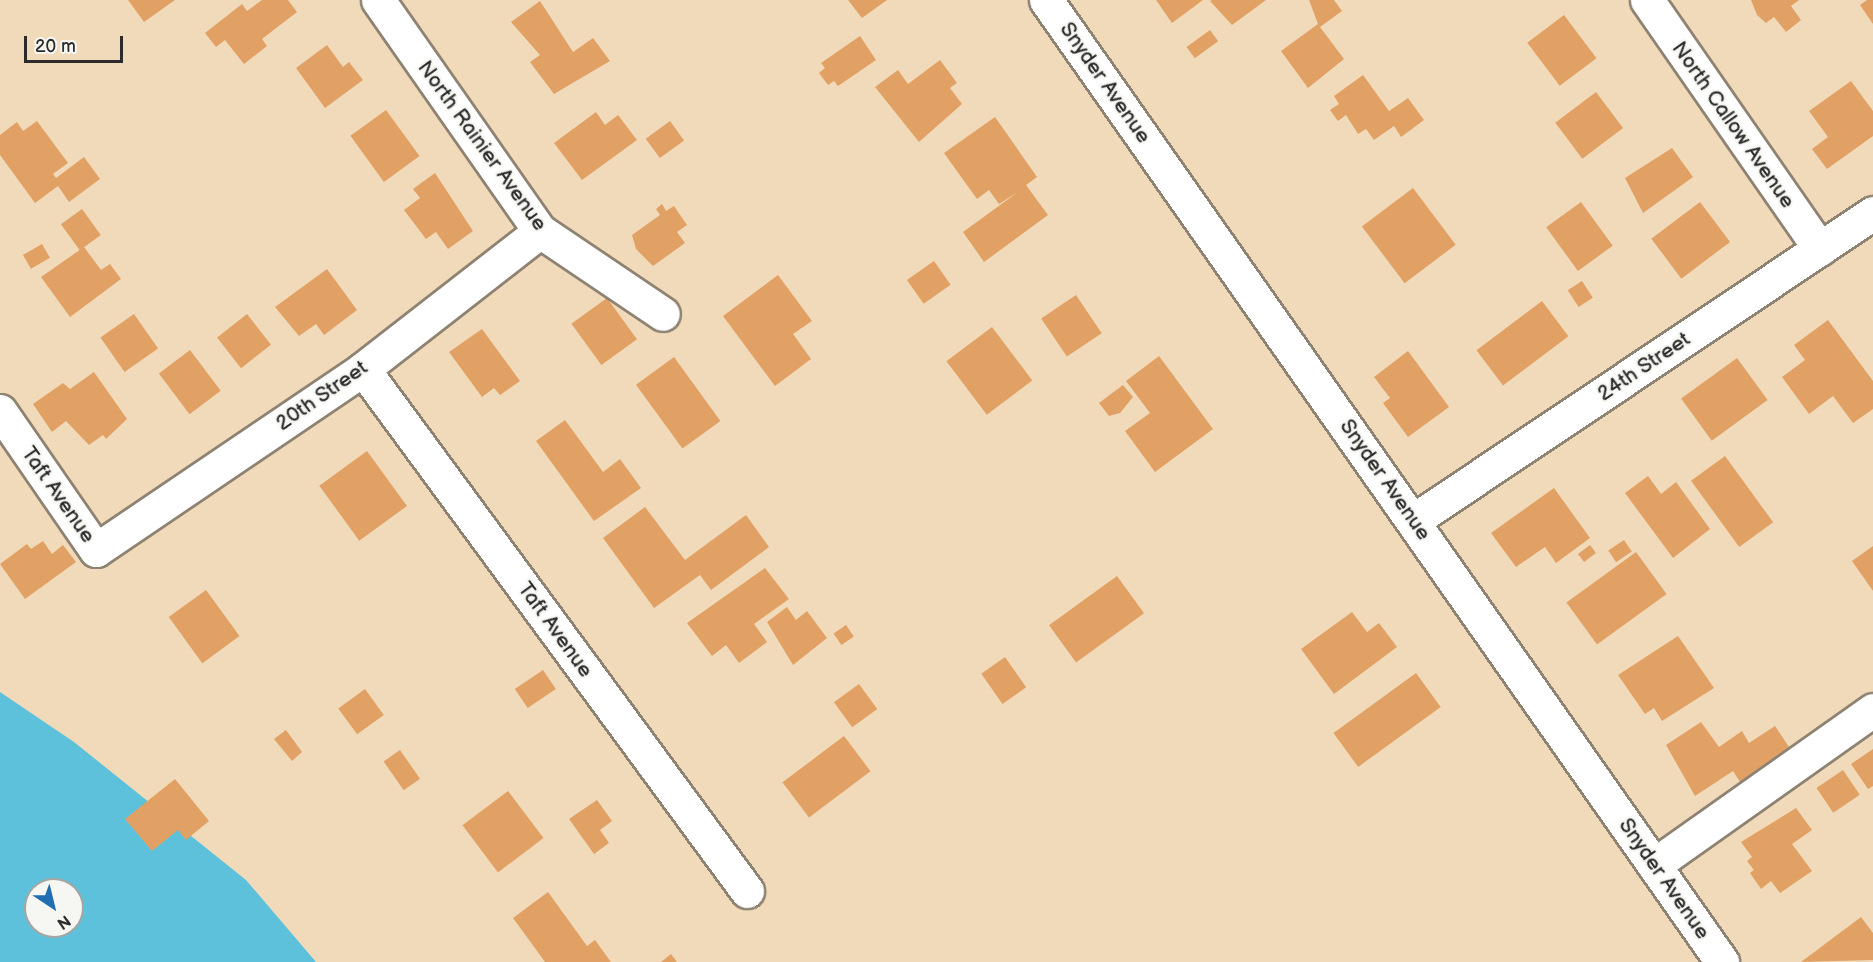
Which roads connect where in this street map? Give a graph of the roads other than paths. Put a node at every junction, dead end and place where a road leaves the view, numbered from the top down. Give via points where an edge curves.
1 (378, 0) edge
2 (1046, 0) edge
3 (1647, 0) edge
4 (1873, 213) edge
5 (540, 231) junction
6 (1820, 249) junction
7 (663, 314) dead end
8 (363, 369) junction
9 (0, 411) edge
10 (1414, 520) junction
11 (96, 550) joint
12 (1873, 710) edge
13 (1654, 865) junction
14 (747, 891) dead end
15 (1722, 962) edge

1 - 5 street, North Rainier Avenue
2 - 10 street, Snyder Avenue
3 - 6 street, North Callow Avenue
4 - 6 street, 24th Street
5 - 7 street, North Rainier Avenue
5 - 8 street, 20th Street
6 - 10 street, 24th Street
8 - 11 street, 20th Street
8 - 14 street, Taft Avenue
9 - 11 street, Taft Avenue
10 - 13 street, Snyder Avenue
12 - 13 street
13 - 15 street, Snyder Avenue

